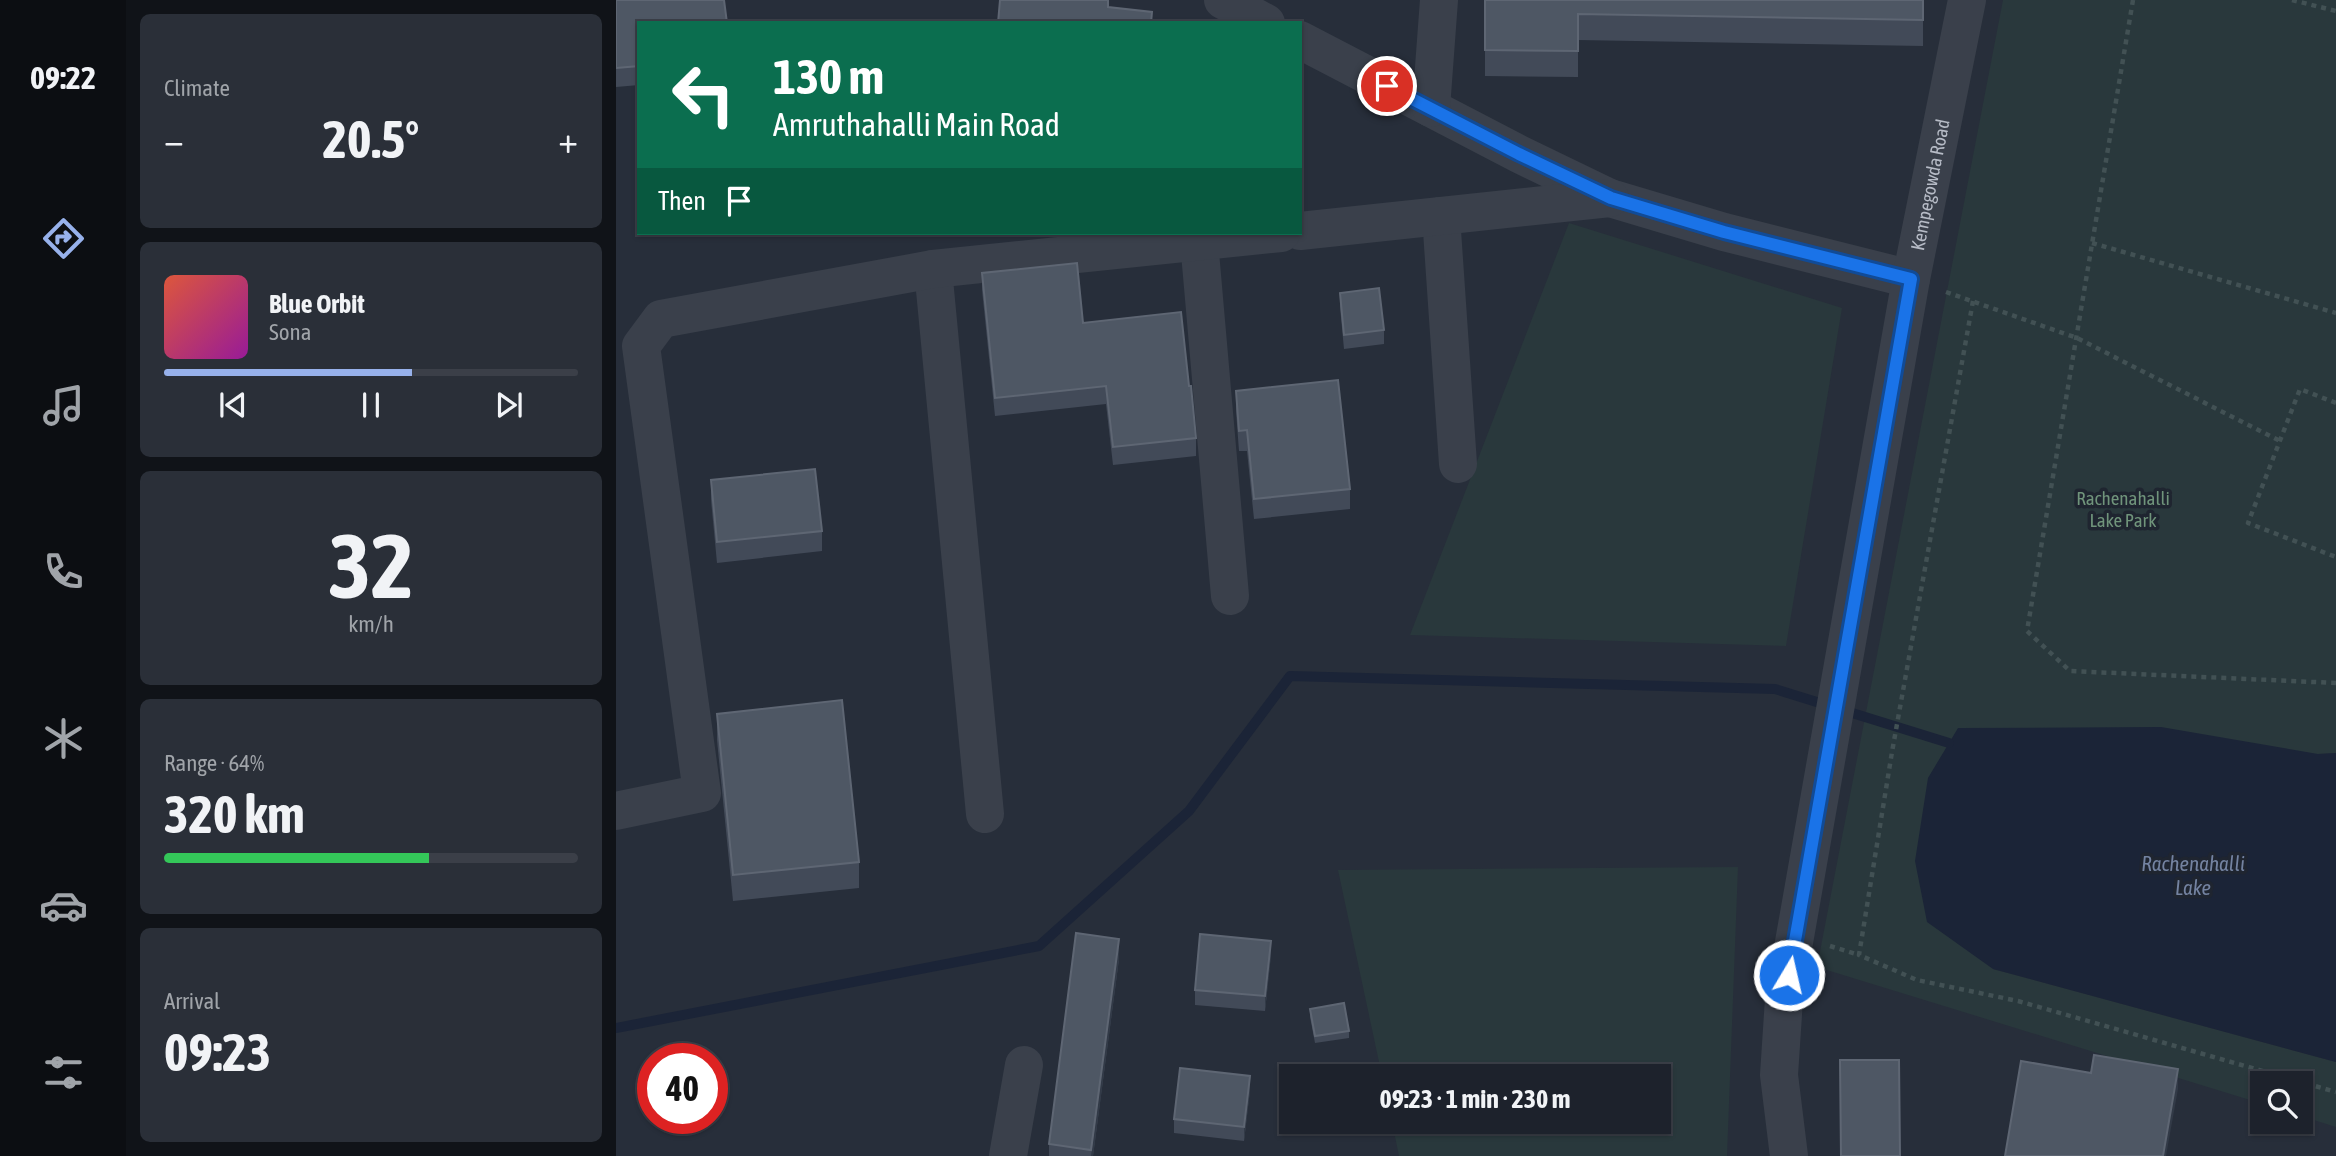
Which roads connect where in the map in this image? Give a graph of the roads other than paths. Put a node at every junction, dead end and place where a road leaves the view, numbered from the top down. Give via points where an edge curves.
1 (1223, 0) edge
2 (1439, 0) edge
3 (1967, 0) edge
4 (1262, 21) edge
5 (1302, 41) edge
6 (1431, 108) junction
7 (1611, 198) junction
8 (1441, 216) junction
9 (1302, 231) edge
10 (1260, 235) edge
11 (1199, 241) junction
12 (933, 270) junction
13 (1911, 279) junction
14 (1458, 464) dead end
15 (1230, 596) dead end
16 (616, 811) edge
17 (985, 814) dead end
18 (1024, 1065) dead end
19 (1008, 1156) edge
20 (1789, 1156) edge

1 - 4 street
2 - 6 street
3 - 13 street, Kempegowda Road
5 - 6 street
6 - 7 street
7 - 8 street
7 - 13 street
8 - 9 street
8 - 14 street
10 - 11 street
11 - 12 street
11 - 15 street
12 - 16 street via 661,319 641,346 702,793
12 - 17 street
13 - 20 street, Kempegowda Road via 1784,999 1779,1075
18 - 19 street

